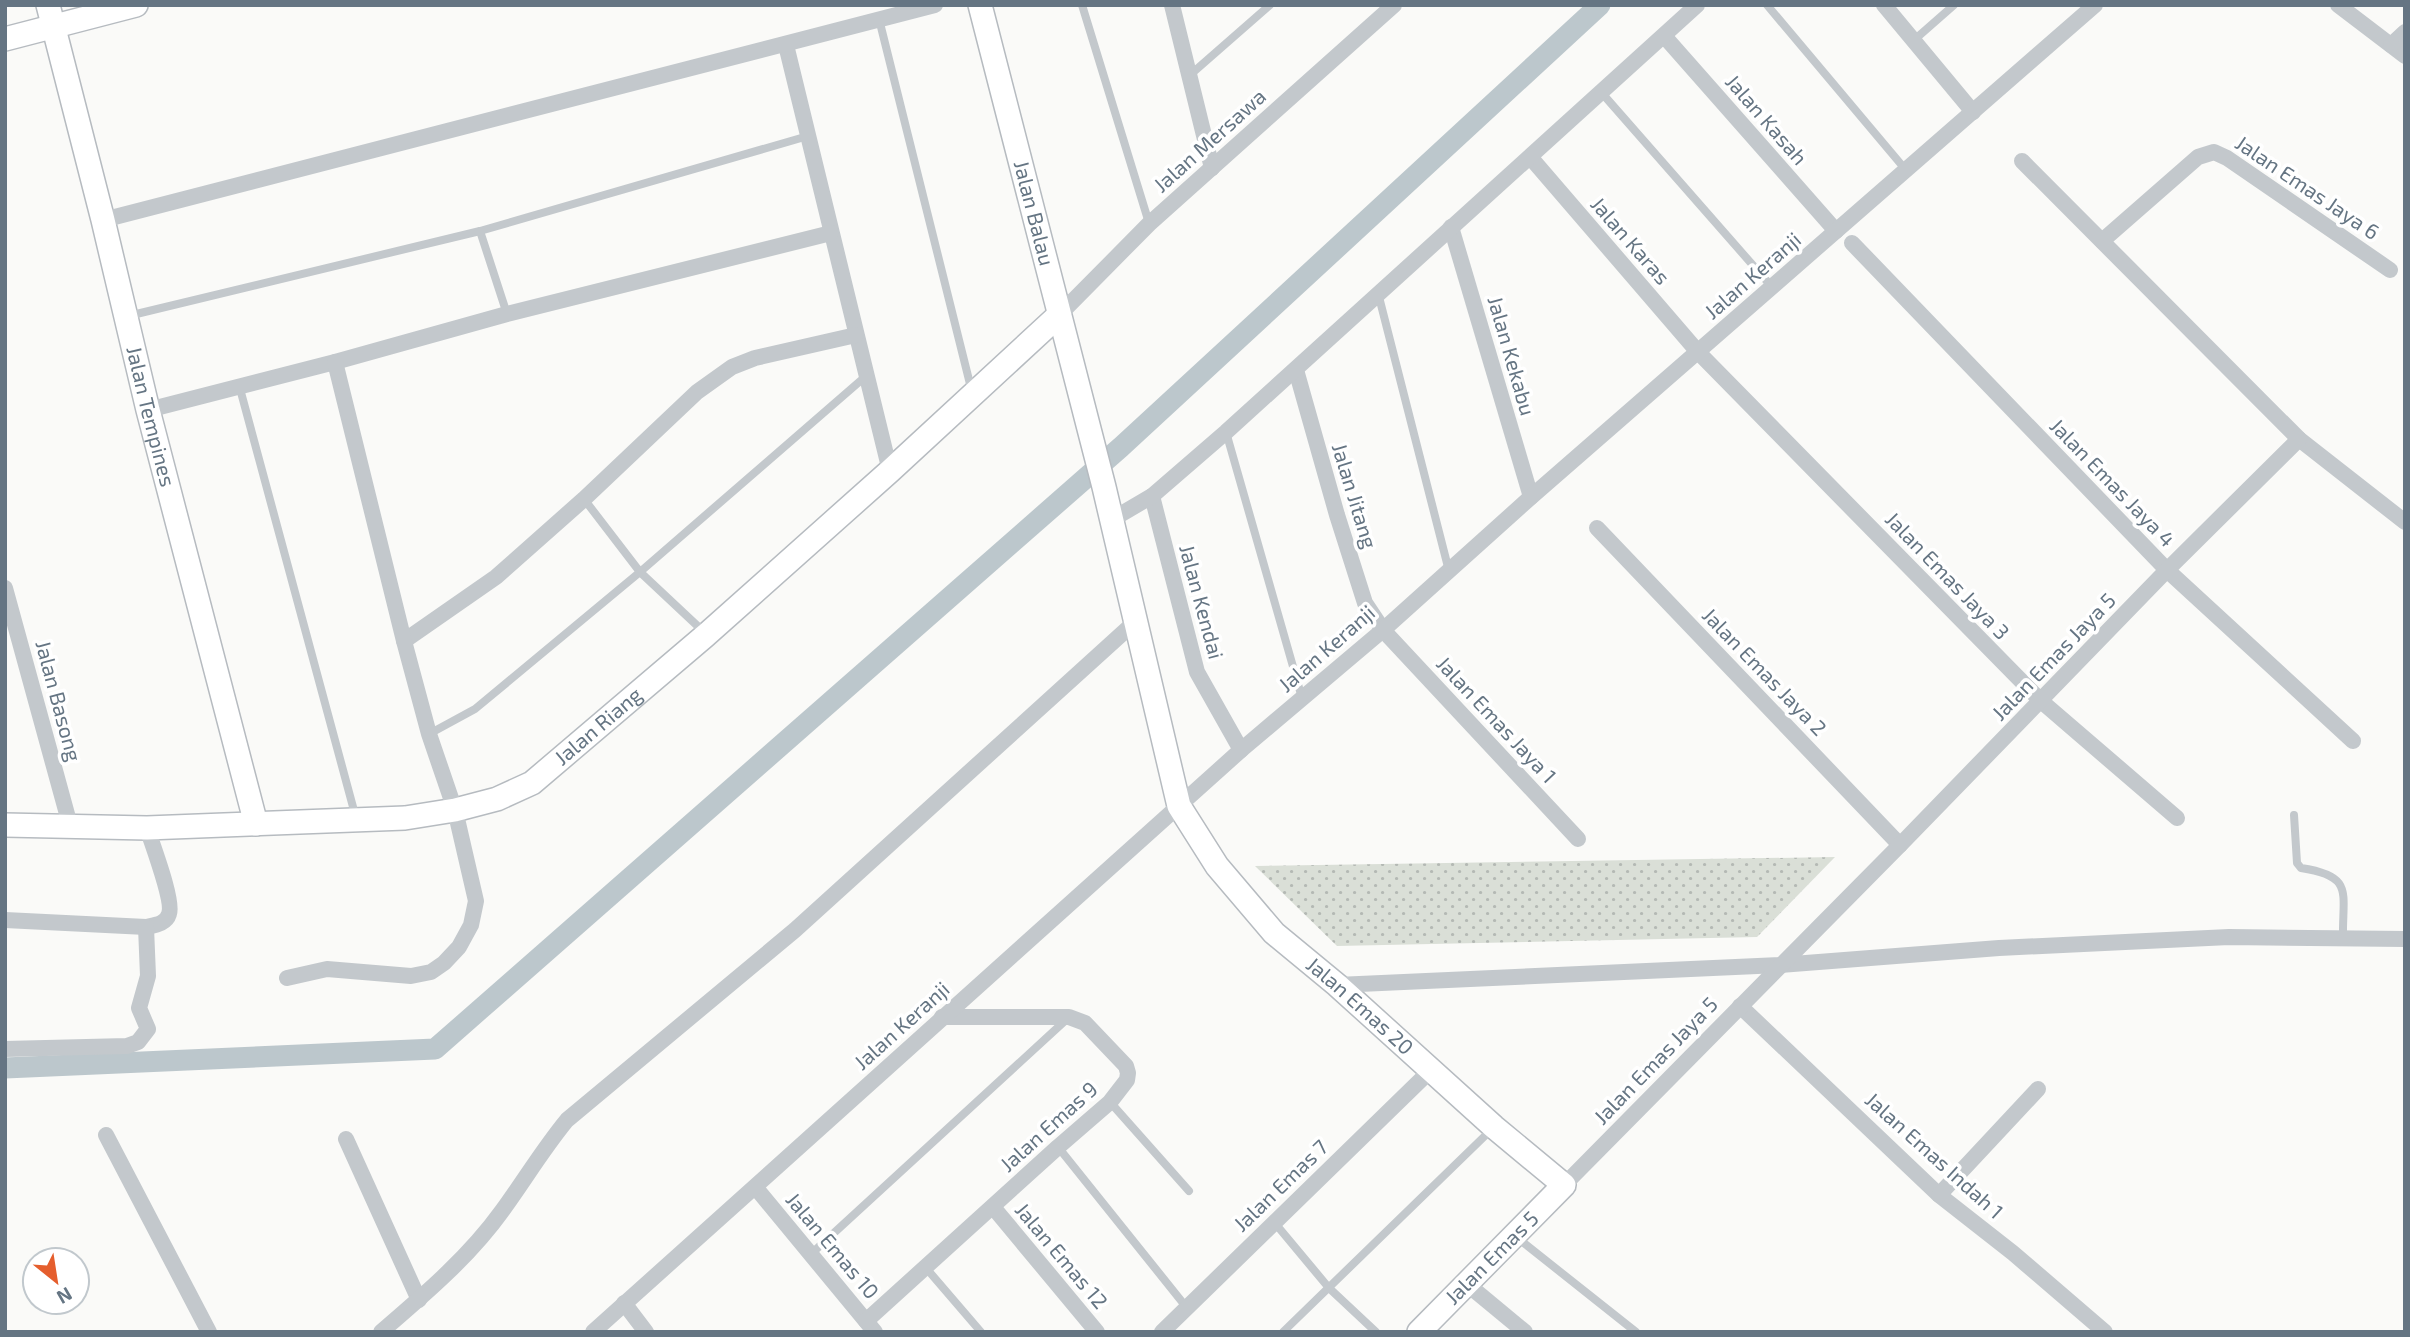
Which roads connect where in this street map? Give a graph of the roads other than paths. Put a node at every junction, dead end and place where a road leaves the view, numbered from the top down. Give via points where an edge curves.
1 (136, 5) edge
2 (935, 5) edge
3 (980, 5) edge
4 (1082, 5) edge
5 (1172, 5) edge
6 (1270, 5) edge
7 (1394, 5) edge
8 (1697, 5) edge
9 (1768, 5) edge
10 (1884, 5) edge
11 (1954, 5) edge
12 (2095, 5) edge
13 (2338, 5) edge
14 (51, 16) edge
15 (879, 19) junction
16 (2405, 32) edge
17 (1665, 37) junction
18 (5, 39) edge
19 (1913, 41) junction
20 (786, 45) junction
21 (2391, 45) junction
22 (2405, 56) edge
23 (1190, 75) junction
24 (1601, 92) junction
25 (1973, 112) junction
26 (808, 136) junction
27 (1531, 158) junction
28 (2022, 161) dead end
29 (1212, 168) junction
30 (1905, 169) junction
31 (103, 220) junction
32 (1149, 224) junction
33 (1451, 227) junction
34 (480, 231) junction
35 (1836, 231) junction
36 (831, 233) junction
37 (2102, 241) junction
38 (1852, 243) dead end
39 (2390, 270) dead end
40 (1772, 287) junction
41 (1378, 293) junction
42 (507, 314) junction
43 (1059, 315) junction
44 (125, 316) junction
45 (856, 335) junction
46 (1698, 352) junction
47 (335, 362) junction
48 (1296, 370) junction
49 (866, 376) junction
50 (239, 386) junction
51 (973, 395) junction
52 (148, 410) junction
53 (1226, 432) junction
54 (2300, 439) junction
55 (890, 471) junction
56 (1152, 496) junction
57 (1531, 497) junction
58 (584, 499) junction
59 (1111, 520) junction
60 (2405, 522) edge
61 (1597, 528) dead end
62 (2167, 570) junction
63 (1449, 571) junction
64 (640, 572) junction
65 (5, 588) edge
66 (1136, 621) junction
67 (1382, 630) junction
68 (706, 635) junction
69 (404, 641) junction
70 (1302, 698) junction
71 (2041, 701) junction
72 (429, 734) junction
73 (2353, 741) dead end
74 (1241, 750) junction
75 (1179, 806) junction
76 (455, 810) junction
77 (2294, 816) dead end
78 (2177, 818) dead end
79 (357, 821) junction
80 (256, 824) junction
81 (5, 825) edge
82 (70, 825) junction
83 (147, 828) junction
84 (1578, 839) dead end
85 (1900, 845) junction
86 (5, 920) edge
87 (146, 927) junction
88 (2343, 939) junction
89 (2405, 939) edge
90 (1780, 965) junction
91 (287, 978) dead end
92 (1336, 985) junction
93 (1740, 1006) junction
94 (942, 1017) junction
95 (1069, 1017) junction
96 (5, 1049) edge
97 (1430, 1071) junction
98 (2038, 1089) dead end
99 (1110, 1102) junction
100 (1494, 1127) junction
101 (106, 1135) dead end
102 (346, 1139) dead end
103 (1058, 1147) junction
104 (1564, 1185) junction
105 (756, 1188) junction
106 (1189, 1191) dead end
107 (1939, 1195) junction
108 (993, 1207) junction
109 (1274, 1222) junction
110 (1514, 1236) junction
111 (810, 1255) junction
112 (926, 1268) junction
113 (1467, 1284) junction
114 (1329, 1288) junction
115 (419, 1300) junction
116 (624, 1303) junction
117 (1188, 1308) junction
118 (871, 1326) edge
119 (209, 1332) edge
120 (381, 1332) edge
121 (593, 1332) edge
122 (646, 1332) edge
123 (981, 1332) edge
124 (1097, 1332) edge
125 (1162, 1332) edge
126 (1283, 1332) edge
127 (1376, 1332) edge
128 (1419, 1332) edge
129 (1525, 1332) edge
130 (1636, 1332) edge
131 (2105, 1332) edge

1 - 14 street
2 - 15 street
3 - 43 street, Jalan Balau
4 - 32 lane
5 - 23 street
6 - 23 lane
7 - 29 street, Jalan Mersawa
8 - 17 street
9 - 30 lane
10 - 19 street
11 - 19 lane
12 - 25 street, Jalan Keranji
13 - 21 street
14 - 18 street
14 - 31 street, Jalan Tempines
15 - 20 street
15 - 51 lane
16 - 21 street
17 - 24 street
17 - 35 street, Jalan Kasah
19 - 25 street
20 - 26 street
20 - 31 street
21 - 22 street
23 - 29 street
24 - 27 street
24 - 40 lane
25 - 30 street, Jalan Keranji
26 - 34 lane
26 - 36 street
27 - 33 street
27 - 46 street, Jalan Karas
28 - 37 street
29 - 32 street, Jalan Mersawa
30 - 35 street, Jalan Keranji
31 - 44 street, Jalan Tempines
32 - 43 street, Jalan Mersawa
33 - 41 street
33 - 57 street, Jalan Kekabu
34 - 42 lane
34 - 44 lane
35 - 40 street, Jalan Keranji
36 - 42 street
36 - 45 street
37 - 39 street, Jalan Emas Jaya 6 via 2198,157 2214,152
37 - 54 street
38 - 62 street, Jalan Emas Jaya 4
40 - 46 street, Jalan Keranji
41 - 48 street
41 - 63 lane
42 - 47 street
43 - 51 street, Jalan Riang
43 - 59 street, Jalan Balau
44 - 52 street, Jalan Tempines
45 - 49 street
45 - 58 street via 732,367 697,392
46 - 57 street, Jalan Keranji
46 - 71 street, Jalan Emas Jaya 3
47 - 50 street
47 - 69 street
48 - 53 street
48 - 67 street, Jalan Jitang via 1365,603
49 - 55 street
49 - 64 lane
50 - 52 street
50 - 79 lane
51 - 55 street, Jalan Riang
52 - 80 street, Jalan Tempines
53 - 56 street
53 - 70 lane
54 - 60 street
54 - 62 street, Jalan Emas Jaya 5
55 - 68 street, Jalan Riang
56 - 59 street
56 - 74 street, Jalan Kendai via 1198,672
57 - 63 street, Jalan Keranji
58 - 64 lane
58 - 69 street via 496,577
59 - 66 street, Jalan Balau
61 - 85 street, Jalan Emas Jaya 2
62 - 71 street, Jalan Emas Jaya 5
62 - 73 street, Jalan Emas Jaya 4
63 - 67 street, Jalan Keranji
64 - 68 lane
64 - 72 lane via 475,709
65 - 82 street, Jalan Basong
66 - 75 street, Jalan Emas 20
66 - 115 street via 795,930 567,1120 502,1213
67 - 70 street, Jalan Keranji
67 - 84 street, Jalan Emas Jaya 1
68 - 76 street, Jalan Riang via 533,783
69 - 72 street
70 - 74 street, Jalan Keranji
71 - 78 street, Jalan Emas Jaya 3
71 - 85 street, Jalan Emas Jaya 5
72 - 76 street
74 - 75 street, Jalan Keranji
75 - 92 street, Jalan Emas 20 via 1244,900 1274,933
75 - 94 street, Jalan Keranji
76 - 79 street, Jalan Riang
76 - 91 street via 476,901 471,925 444,963 431,972 411,976 327,969
77 - 88 lane via 2297,863 2335,877 2342,886
79 - 80 street, Jalan Riang
80 - 83 street, Jalan Riang
81 - 82 street, Jalan Riang
82 - 83 street, Jalan Riang
83 - 87 street via 169,898 169,914 163,923
85 - 90 street, Jalan Emas Jaya 5
86 - 87 street
87 - 96 street via 148,976 139,1008 148,1029 138,1042
88 - 89 street
88 - 90 street via 2229,937
90 - 92 street
90 - 93 street, Jalan Emas Jaya 5
92 - 97 street, Jalan Emas 20
93 - 104 street, Jalan Emas Jaya 5
93 - 107 street, Jalan Emas Indah 1
94 - 95 street
94 - 105 street, Jalan Keranji
95 - 99 street, Jalan Emas 9 via 1085,1023 1126,1066 1126,1080
95 - 111 lane
97 - 100 street, Jalan Emas 20
97 - 109 street, Jalan Emas 7
98 - 107 street
99 - 103 street, Jalan Emas 9
99 - 106 lane
100 - 104 street, Jalan Emas 20
100 - 114 lane
101 - 119 street
102 - 115 street
103 - 108 street, Jalan Emas 9
103 - 117 lane
104 - 110 street, Jalan Emas 5
105 - 111 street, Jalan Emas 10
105 - 116 street, Jalan Keranji
107 - 131 street, Jalan Emas Indah 1
108 - 112 street, Jalan Emas 9
108 - 124 street, Jalan Emas 12
109 - 114 lane
109 - 117 street, Jalan Emas 7
110 - 113 street, Jalan Emas 5
110 - 130 lane
111 - 118 street, Jalan Emas 10
112 - 118 street, Jalan Emas 9
112 - 123 lane
113 - 128 street, Jalan Emas 5
113 - 129 street
114 - 126 lane
114 - 127 lane
115 - 120 street
116 - 121 street, Jalan Keranji
116 - 122 street
117 - 125 street, Jalan Emas 7

